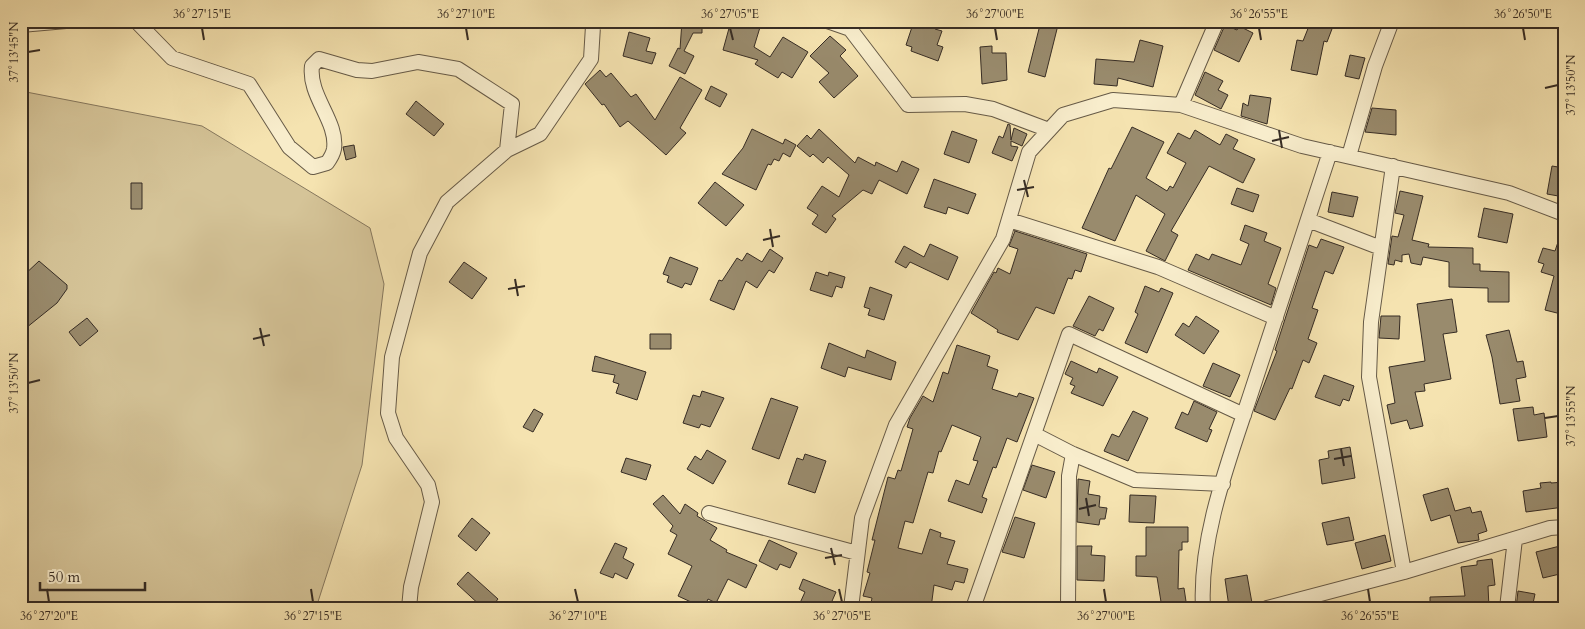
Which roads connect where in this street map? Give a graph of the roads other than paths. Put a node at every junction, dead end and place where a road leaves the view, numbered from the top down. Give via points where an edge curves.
1 (66, 21) edge
2 (136, 21) edge
3 (596, 21) edge
4 (828, 21) edge
5 (1216, 21) edge
6 (1392, 21) edge
7 (21, 25) edge
8 (1181, 105) junction
9 (1049, 130) junction
10 (508, 150) junction
11 (1330, 152) junction
12 (1349, 156) junction
13 (1393, 166) junction
14 (1564, 214) edge
15 (1009, 220) junction
16 (1308, 220) junction
17 (1382, 248) junction
18 (1276, 318) junction
19 (1244, 415) junction
20 (1034, 434) junction
21 (1073, 454) junction
22 (1223, 484) junction
23 (709, 513) dead end
24 (1564, 526) edge
25 (1515, 539) junction
26 (857, 553) junction
27 (1404, 572) junction
28 (409, 608) edge
29 (851, 608) edge
30 (973, 608) edge
31 (1068, 608) edge
32 (1203, 608) edge
33 (1268, 608) edge
34 (1507, 608) edge

1 - 7 street
2 - 10 street via 172,58 249,84 289,147 313,167 327,164 334,150 334,137 310,79 312,66 319,59 357,70 372,71 418,62 458,69 512,104
3 - 10 street via 591,58 540,134
4 - 9 street via 850,29 908,105 965,104 993,109
5 - 8 street
6 - 12 street via 1375,66
8 - 9 street via 1113,100 1063,115
8 - 11 street via 1302,146
9 - 15 street via 1029,152
10 - 28 street via 447,202 420,253 392,357 388,413 396,438 428,484 432,502
11 - 12 street
11 - 16 street
12 - 13 street
13 - 14 street via 1509,193
13 - 17 street
15 - 18 street via 1158,267
15 - 26 street via 1003,240 896,425 862,518
16 - 17 street
16 - 18 street
17 - 27 street via 1371,322 1370,377
18 - 19 street
19 - 20 street via 1069,334
19 - 22 street
20 - 21 street
20 - 30 street
21 - 22 street via 1135,480
21 - 31 street via 1069,476
22 - 32 street via 1206,544
23 - 26 street
24 - 25 street
25 - 27 street
25 - 34 street
26 - 29 street
27 - 33 street

